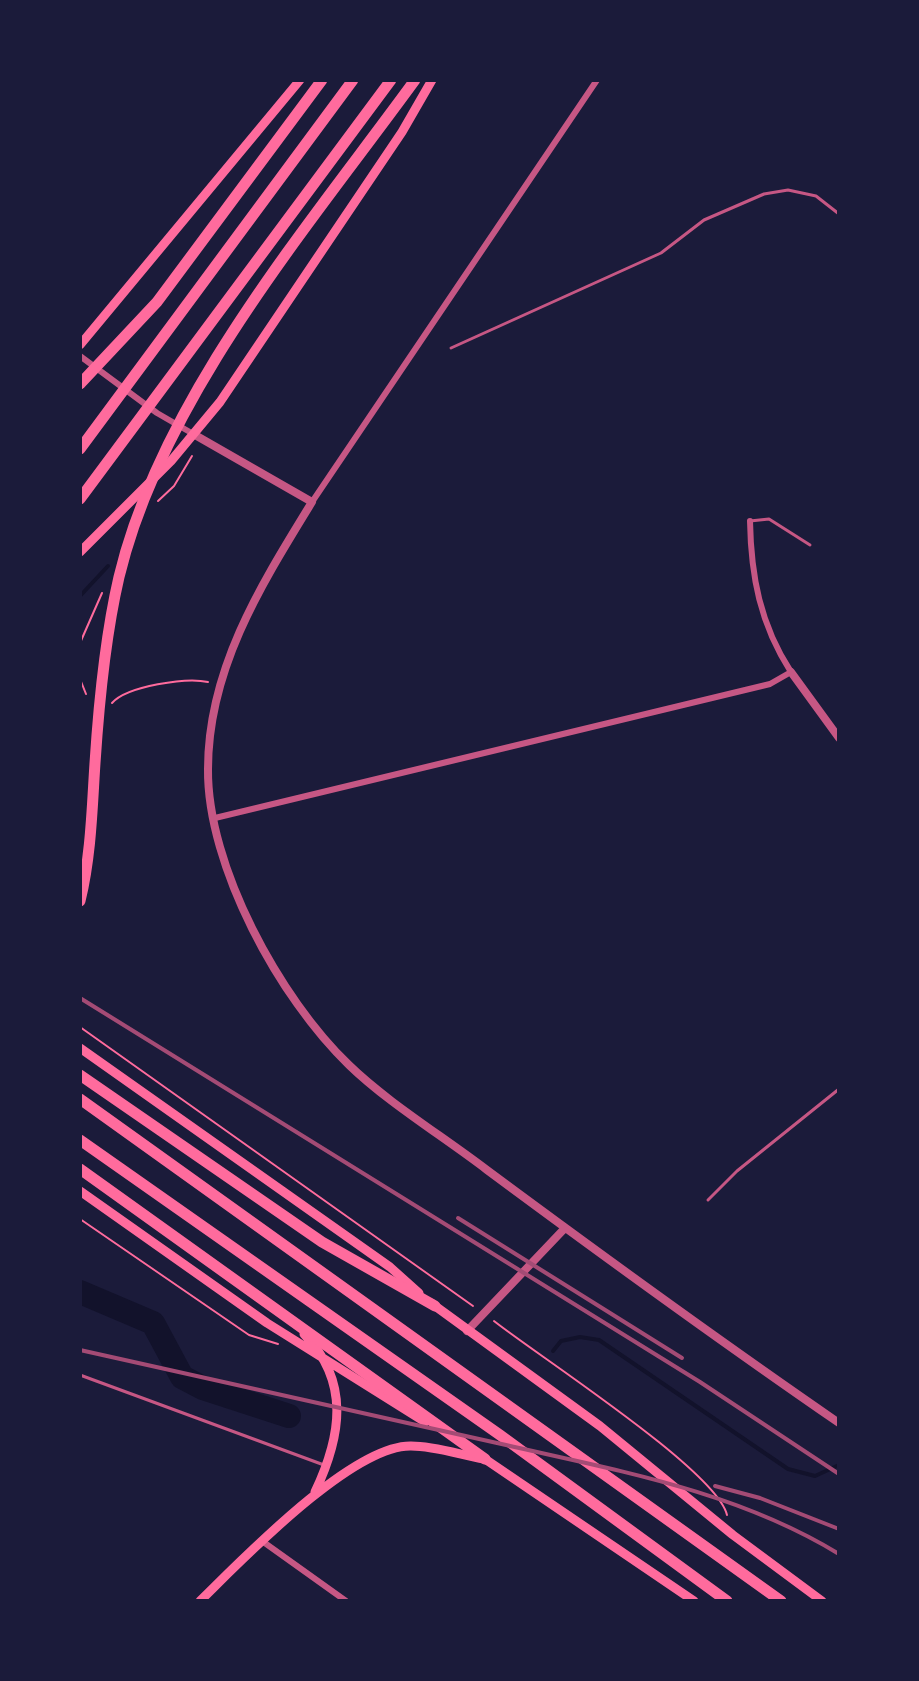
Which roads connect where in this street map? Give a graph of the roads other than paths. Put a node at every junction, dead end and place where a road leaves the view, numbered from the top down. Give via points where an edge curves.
1 (300, 80) edge
2 (322, 80) edge
3 (353, 80) edge
4 (391, 80) edge
5 (415, 80) edge
6 (432, 80) edge
7 (597, 80) edge
8 (839, 214) edge
9 (80, 345) edge
10 (451, 348) dead end
11 (80, 356) edge
12 (80, 384) edge
13 (195, 435) junction
14 (80, 449) edge
15 (80, 499) edge
16 (312, 502) junction
17 (750, 521) joint
18 (810, 545) dead end
19 (80, 552) edge
20 (791, 672) junction
21 (839, 738) edge
22 (215, 818) junction
23 (80, 901) edge
24 (80, 1048) edge
25 (80, 1075) edge
26 (839, 1089) edge
27 (80, 1099) edge
28 (80, 1140) edge
29 (80, 1169) edge
30 (80, 1191) edge
31 (708, 1200) dead end
32 (565, 1228) junction
33 (435, 1306) junction
34 (281, 1310) junction
35 (467, 1331) junction
36 (328, 1362) junction
37 (80, 1375) edge
38 (839, 1409) edge
39 (835, 1420) edge
40 (485, 1459) junction
41 (328, 1466) junction
42 (315, 1492) junction
43 (262, 1541) junction
44 (200, 1601) edge
45 (346, 1601) edge
46 (694, 1601) edge
47 (727, 1601) edge
48 (781, 1601) edge
49 (822, 1601) edge

1 - 9 main road
2 - 12 highway via 157,302
3 - 14 highway
4 - 15 highway
5 - 23 highway via 224,348 149,486 120,575 105,655 90,851
6 - 13 main road via 335,233
7 - 16 street
8 - 10 lane via 816,196 788,190 764,194 704,220 661,253
11 - 13 street
13 - 16 street
13 - 19 main road
16 - 22 street via 264,580 227,658 207,771
17 - 18 lane via 769,519
17 - 20 street via 754,584 763,617
20 - 21 street
20 - 22 street via 754,690
22 - 32 street via 226,873 256,938 294,999 349,1065
24 - 33 main road via 390,1267
25 - 33 highway via 322,1242
26 - 31 lane
27 - 48 highway
28 - 47 highway
29 - 34 highway
30 - 36 main road
32 - 35 street
32 - 39 street
33 - 35 main road
34 - 36 main road
34 - 40 highway
35 - 49 main road via 600,1426
36 - 40 main road
36 - 41 main road via 337,1409
37 - 41 lane
38 - 39 street
40 - 42 main road via 410,1446 386,1450
40 - 46 main road
41 - 42 main road
42 - 43 main road
43 - 44 main road
43 - 45 street

